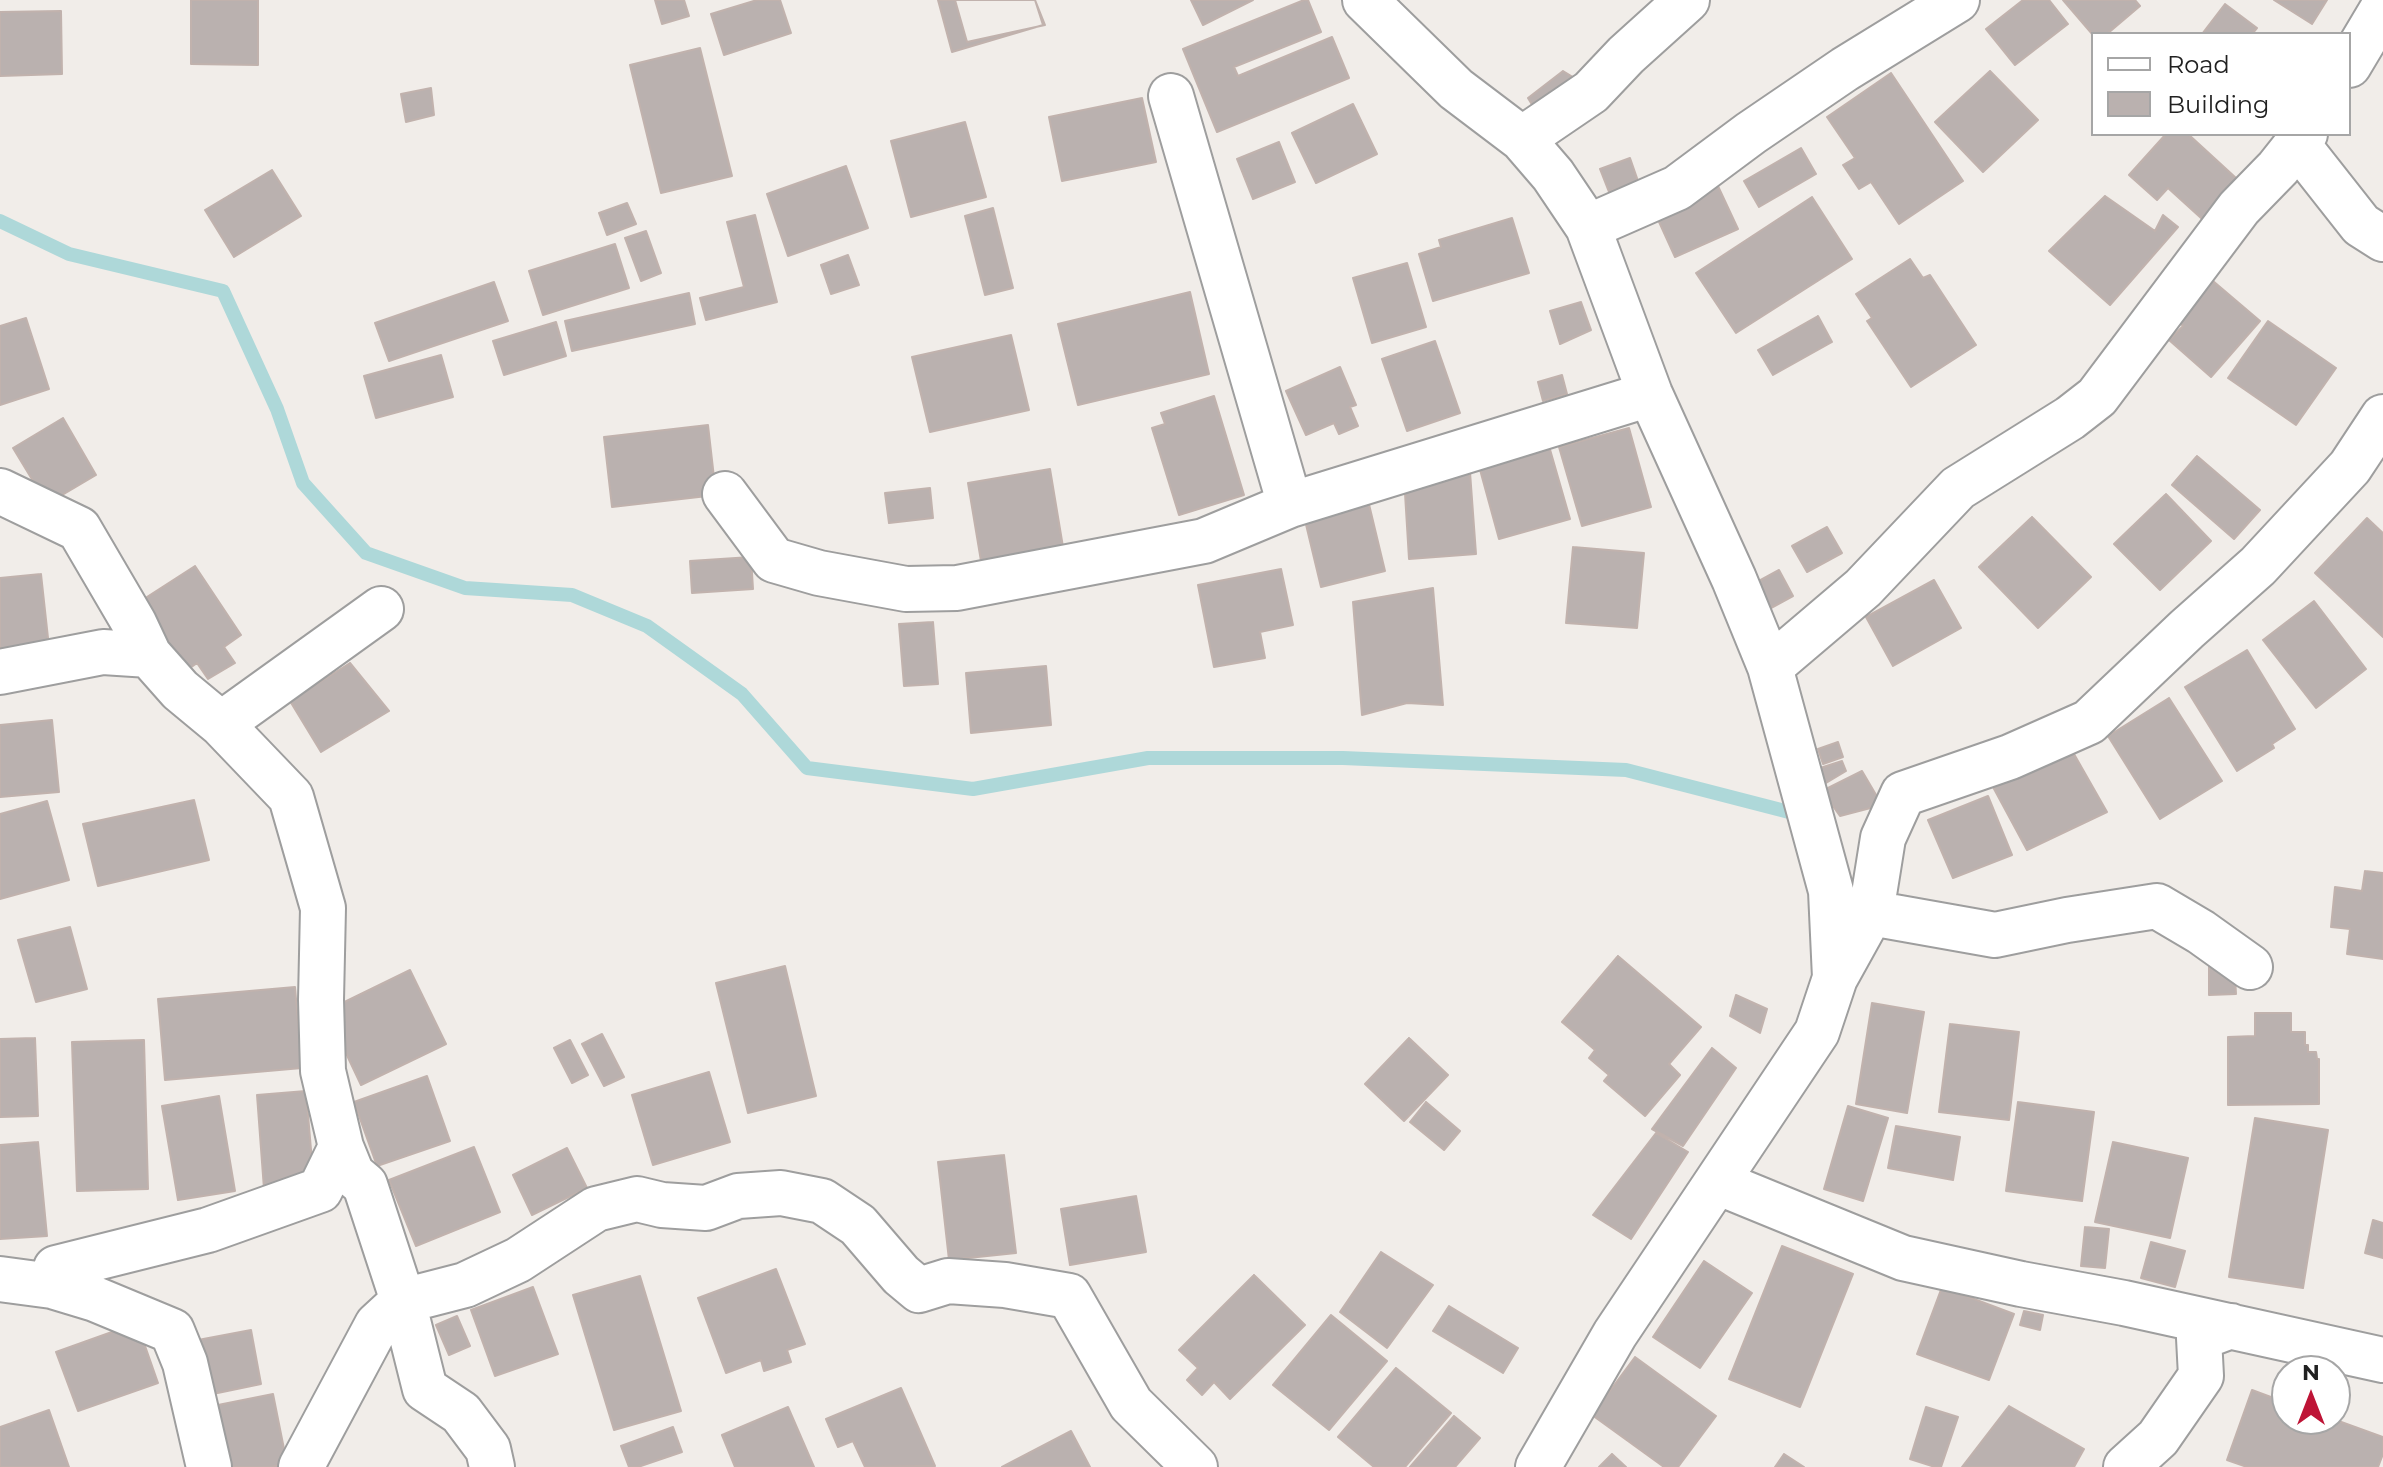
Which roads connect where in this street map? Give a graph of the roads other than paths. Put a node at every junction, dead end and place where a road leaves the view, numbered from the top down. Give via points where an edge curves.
1 (1365, 0) edge
2 (1687, 0) edge
3 (1957, 0) edge
4 (2383, 8) edge
5 (2351, 62) edge
6 (1171, 96) dead end
7 (1522, 139) junction
8 (2301, 140) edge
9 (1588, 227) junction
10 (2383, 239) edge
11 (1650, 394) junction
12 (2383, 417) edge
13 (0, 491) edge
14 (725, 494) dead end
15 (1290, 505) junction
16 (381, 609) dead end
17 (149, 655) junction
18 (1770, 667) junction
19 (0, 672) edge
20 (221, 724) junction
21 (1871, 913) junction
22 (2250, 967) dead end
23 (1835, 978) junction
24 (341, 1147) junction
25 (1717, 1182) junction
26 (0, 1279) edge
27 (52, 1286) junction
28 (403, 1301) junction
29 (2231, 1326) junction
30 (2383, 1360) edge
31 (209, 1467) edge
32 (301, 1467) edge
33 (492, 1467) edge
34 (1195, 1467) edge
35 (1538, 1467) edge
36 (2126, 1467) edge

1 - 7 street via 1456,89
2 - 7 street via 1591,92
3 - 9 street via 1845,69 1677,188
4 - 5 street
6 - 15 street
7 - 9 street
8 - 10 street via 2361,225
8 - 18 street via 2239,208 2097,397 1958,488 1863,588
9 - 11 street
11 - 15 street
11 - 18 street
12 - 21 street via 2350,467 2258,566 2089,722 1903,794 1883,838
13 - 17 street via 79,529
14 - 15 street via 774,560 906,589 957,588 1204,541
16 - 20 street
17 - 19 street via 103,652
17 - 20 street
18 - 23 street via 1831,891
20 - 24 street via 291,797 323,908 323,1071
21 - 22 street via 1995,935 2157,906
21 - 23 street
23 - 25 street via 1817,1032
24 - 27 street via 320,1190 208,1230 56,1268
24 - 28 street via 352,1174 365,1185
25 - 29 street via 1903,1258
25 - 35 street via 1615,1334
26 - 27 street
27 - 31 street via 172,1331 185,1363
28 - 32 street via 377,1325
28 - 33 street via 425,1389 461,1413 488,1449
28 - 34 street via 465,1285 518,1260 596,1209 637,1199 706,1208 738,1196 781,1193 822,1201 858,1225 919,1290 948,1281 1069,1296 1131,1404
29 - 30 street
29 - 36 street via 2199,1338 2201,1376 2158,1438

